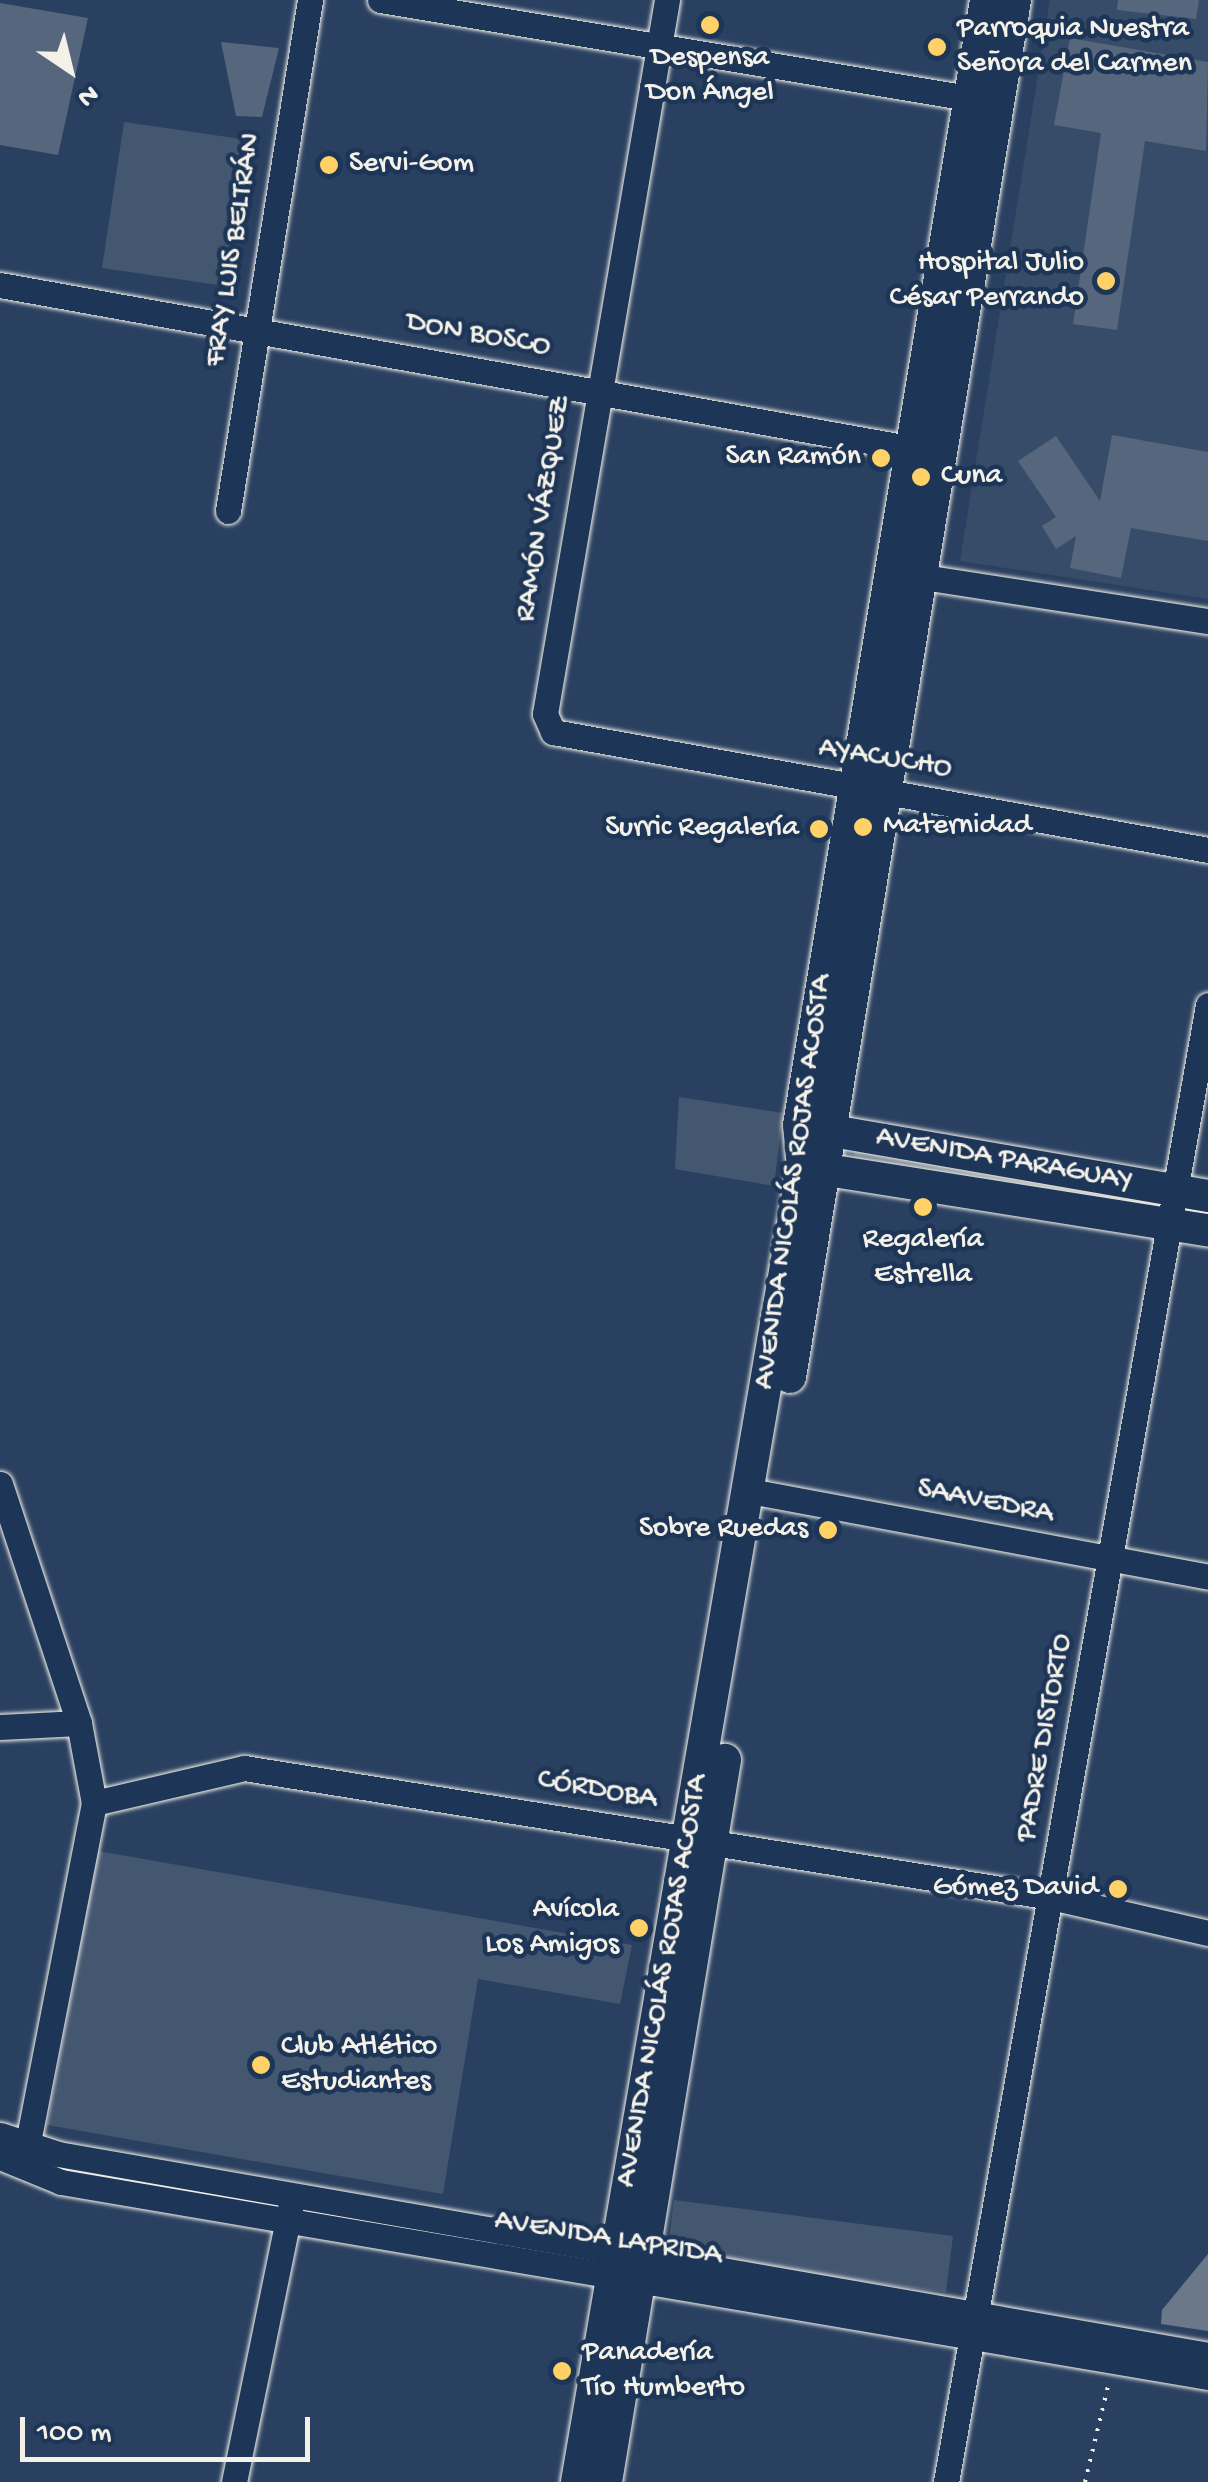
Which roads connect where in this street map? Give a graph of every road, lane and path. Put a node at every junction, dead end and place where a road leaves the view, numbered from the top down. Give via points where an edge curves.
1 (310, 0) edge
2 (380, 0) edge
3 (667, 0) edge
4 (986, 0) edge
5 (1015, 0) edge
6 (659, 48) junction
7 (982, 100) junction
8 (0, 285) edge
9 (254, 330) junction
10 (597, 390) junction
11 (910, 448) junction
12 (944, 454) junction
13 (228, 512) dead end
14 (889, 571) junction
15 (922, 576) junction
16 (1208, 621) edge
17 (553, 732) joint
18 (867, 789) junction
19 (1208, 850) edge
20 (1208, 1004) edge
21 (813, 1127) junction
22 (815, 1168) junction
23 (1208, 1196) edge
24 (1172, 1207) junction
25 (1208, 1230) edge
26 (0, 1484) edge
27 (759, 1494) junction
28 (1110, 1559) junction
29 (1208, 1577) edge
30 (78, 1723) junction
31 (0, 1727) edge
32 (94, 1803) junction
33 (699, 1841) junction
34 (1051, 1898) junction
35 (1208, 1933) edge
36 (0, 2135) edge
37 (18, 2154) edge
38 (290, 2209) junction
39 (628, 2265) junction
40 (972, 2323) junction
41 (1208, 2355) edge
42 (1112, 2362) junction
43 (1208, 2378) edge
44 (234, 2482) edge
45 (577, 2482) edge
46 (606, 2482) edge
47 (946, 2482) edge
48 (1085, 2482) edge

1 - 9 street, FRAY LUIS BELTRÁN
2 - 6 street
3 - 6 street, RAMÓN VÁZQUEZ
4 - 7 main road, AVENIDA NICOLÁS ROJAS ACOSTA
5 - 7 main road, AVENIDA NICOLÁS ROJAS ACOSTA
6 - 7 street
6 - 10 street, RAMÓN VÁZQUEZ
7 - 11 main road, AVENIDA NICOLÁS ROJAS ACOSTA
7 - 12 main road, AVENIDA NICOLÁS ROJAS ACOSTA
8 - 9 street, DON BOSCO
9 - 10 street, DON BOSCO
9 - 13 street, FRAY LUIS BELTRÁN
10 - 11 street, DON BOSCO
10 - 17 street, RAMÓN VÁZQUEZ via 545,714
11 - 12 street, DON BOSCO
11 - 14 main road, AVENIDA NICOLÁS ROJAS ACOSTA
12 - 15 main road, AVENIDA NICOLÁS ROJAS ACOSTA
14 - 15 street
14 - 18 main road, AVENIDA NICOLÁS ROJAS ACOSTA
15 - 16 street
15 - 18 main road, AVENIDA NICOLÁS ROJAS ACOSTA
17 - 18 street, AYACUCHO
18 - 19 street, AYACUCHO
18 - 21 main road, AVENIDA NICOLÁS ROJAS ACOSTA
20 - 24 street, PADRE DISTORTO
21 - 22 main road, AVENIDA NICOLÁS ROJAS ACOSTA
21 - 24 main road, AVENIDA PARAGUAY
22 - 24 main road, AVENIDA PARAGUAY
22 - 27 main road, AVENIDA NICOLÁS ROJAS ACOSTA
23 - 24 main road, AVENIDA PARAGUAY
24 - 25 main road, AVENIDA PARAGUAY
24 - 28 street, PADRE DISTORTO
26 - 30 street
27 - 28 street, SAAVEDRA
27 - 33 main road, AVENIDA NICOLÁS ROJAS ACOSTA
28 - 29 street, SAAVEDRA
28 - 34 street, PADRE DISTORTO
30 - 31 street
30 - 32 street
32 - 33 street, CÓRDOBA via 244,1768
32 - 37 street
33 - 34 street, CÓRDOBA
33 - 39 main road, AVENIDA NICOLÁS ROJAS ACOSTA
34 - 35 street, CÓRDOBA
34 - 40 street, PADRE DISTORTO
36 - 37 street, AVENIDA LAPRIDA
37 - 38 street, AVENIDA LAPRIDA via 62,2182
38 - 39 street, AVENIDA LAPRIDA
38 - 44 street
39 - 40 street, AVENIDA LAPRIDA
39 - 45 main road, AVENIDA NICOLÁS ROJAS ACOSTA
39 - 46 main road, AVENIDA NICOLÁS ROJAS ACOSTA
40 - 41 street, AVENIDA LAPRIDA
40 - 42 street, AVENIDA LAPRIDA
40 - 47 street, PADRE DISTORTO
42 - 43 street, AVENIDA LAPRIDA
42 - 48 path

